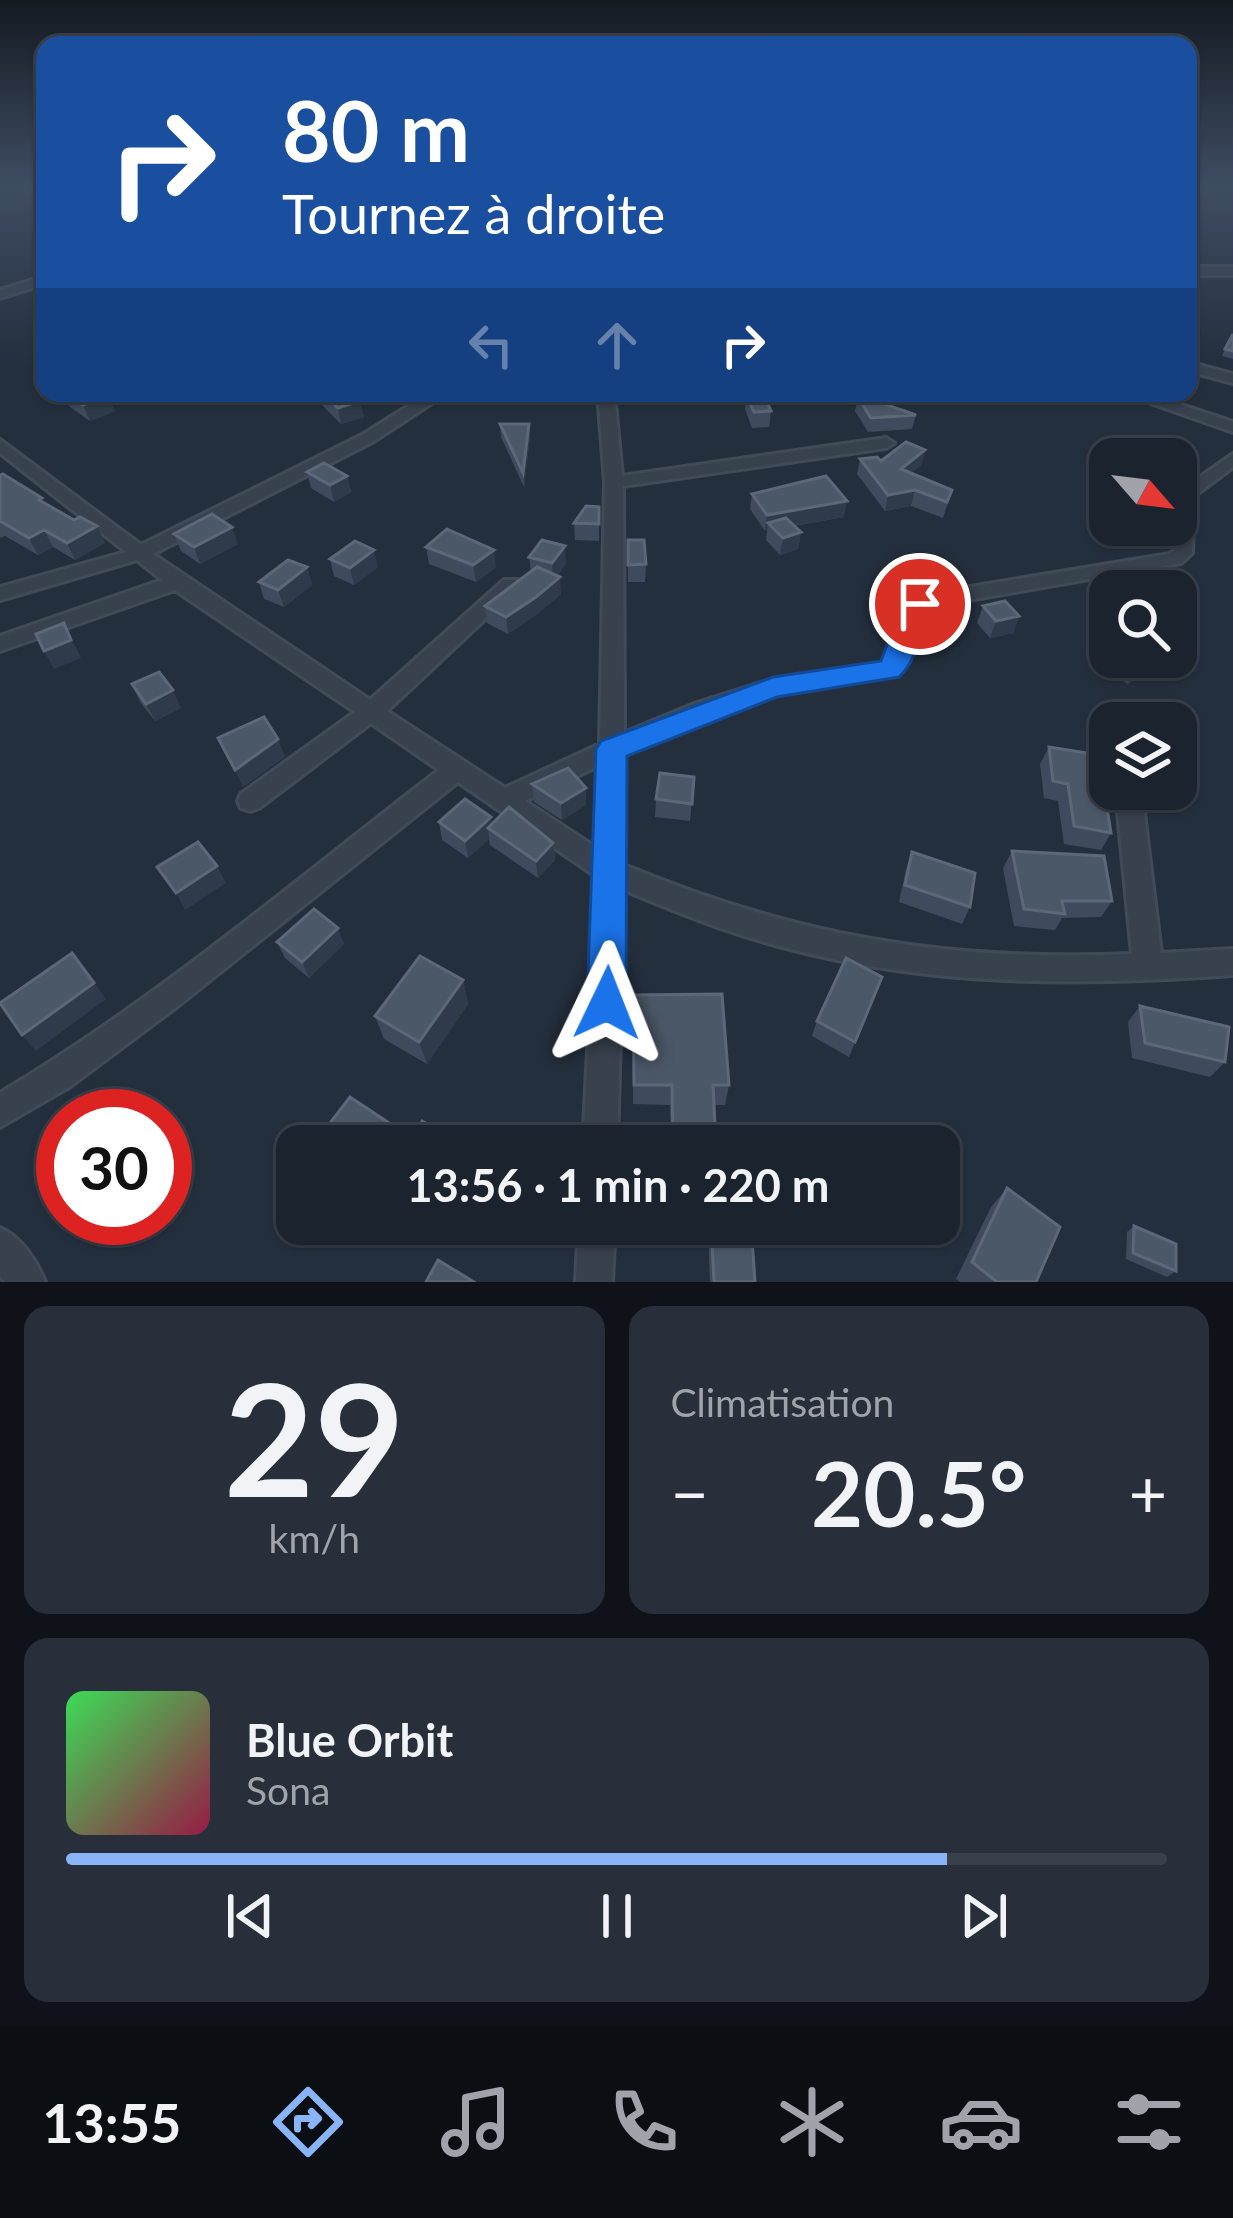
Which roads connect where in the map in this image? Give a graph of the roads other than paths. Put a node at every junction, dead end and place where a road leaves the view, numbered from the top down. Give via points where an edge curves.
1 (1197, 271) edge
2 (1233, 271) edge
3 (36, 283) edge
4 (0, 294) edge
5 (1197, 369) edge
6 (1233, 380) edge
7 (425, 402) edge
8 (607, 402) edge
9 (1157, 402) edge
10 (1233, 427) edge
11 (886, 443) dead end
12 (0, 445) edge
13 (1233, 459) edge
14 (614, 482) junction
15 (138, 554) junction
16 (177, 582) junction
17 (511, 584) edge
18 (0, 594) edge
19 (0, 644) edge
20 (372, 711) junction
21 (611, 749) junction
22 (459, 768) junction
23 (507, 799) junction
24 (250, 801) dead end
25 (1131, 813) dead end
26 (611, 872) junction
27 (1233, 962) edge
28 (1148, 969) junction
29 (0, 1112) edge
30 (601, 1125) edge
31 (596, 1245) edge
32 (0, 1246) edge
33 (27, 1282) edge
34 (594, 1282) edge

1 - 2 street
3 - 4 street
5 - 6 street
7 - 15 street
8 - 14 street
9 - 10 street
11 - 14 street
12 - 15 street
13 - 21 street via 1186,494 1183,553 1174,560 920,604 889,670 773,687
14 - 21 street
15 - 16 street
15 - 18 street
16 - 19 street
16 - 20 street
17 - 20 street
20 - 22 street
20 - 24 street
21 - 23 street
21 - 26 street
22 - 23 street
22 - 29 street via 169,994
23 - 26 street
25 - 28 street
26 - 28 street via 727,918 840,948 1001,967
26 - 30 street
27 - 28 street
31 - 34 street
32 - 33 street

